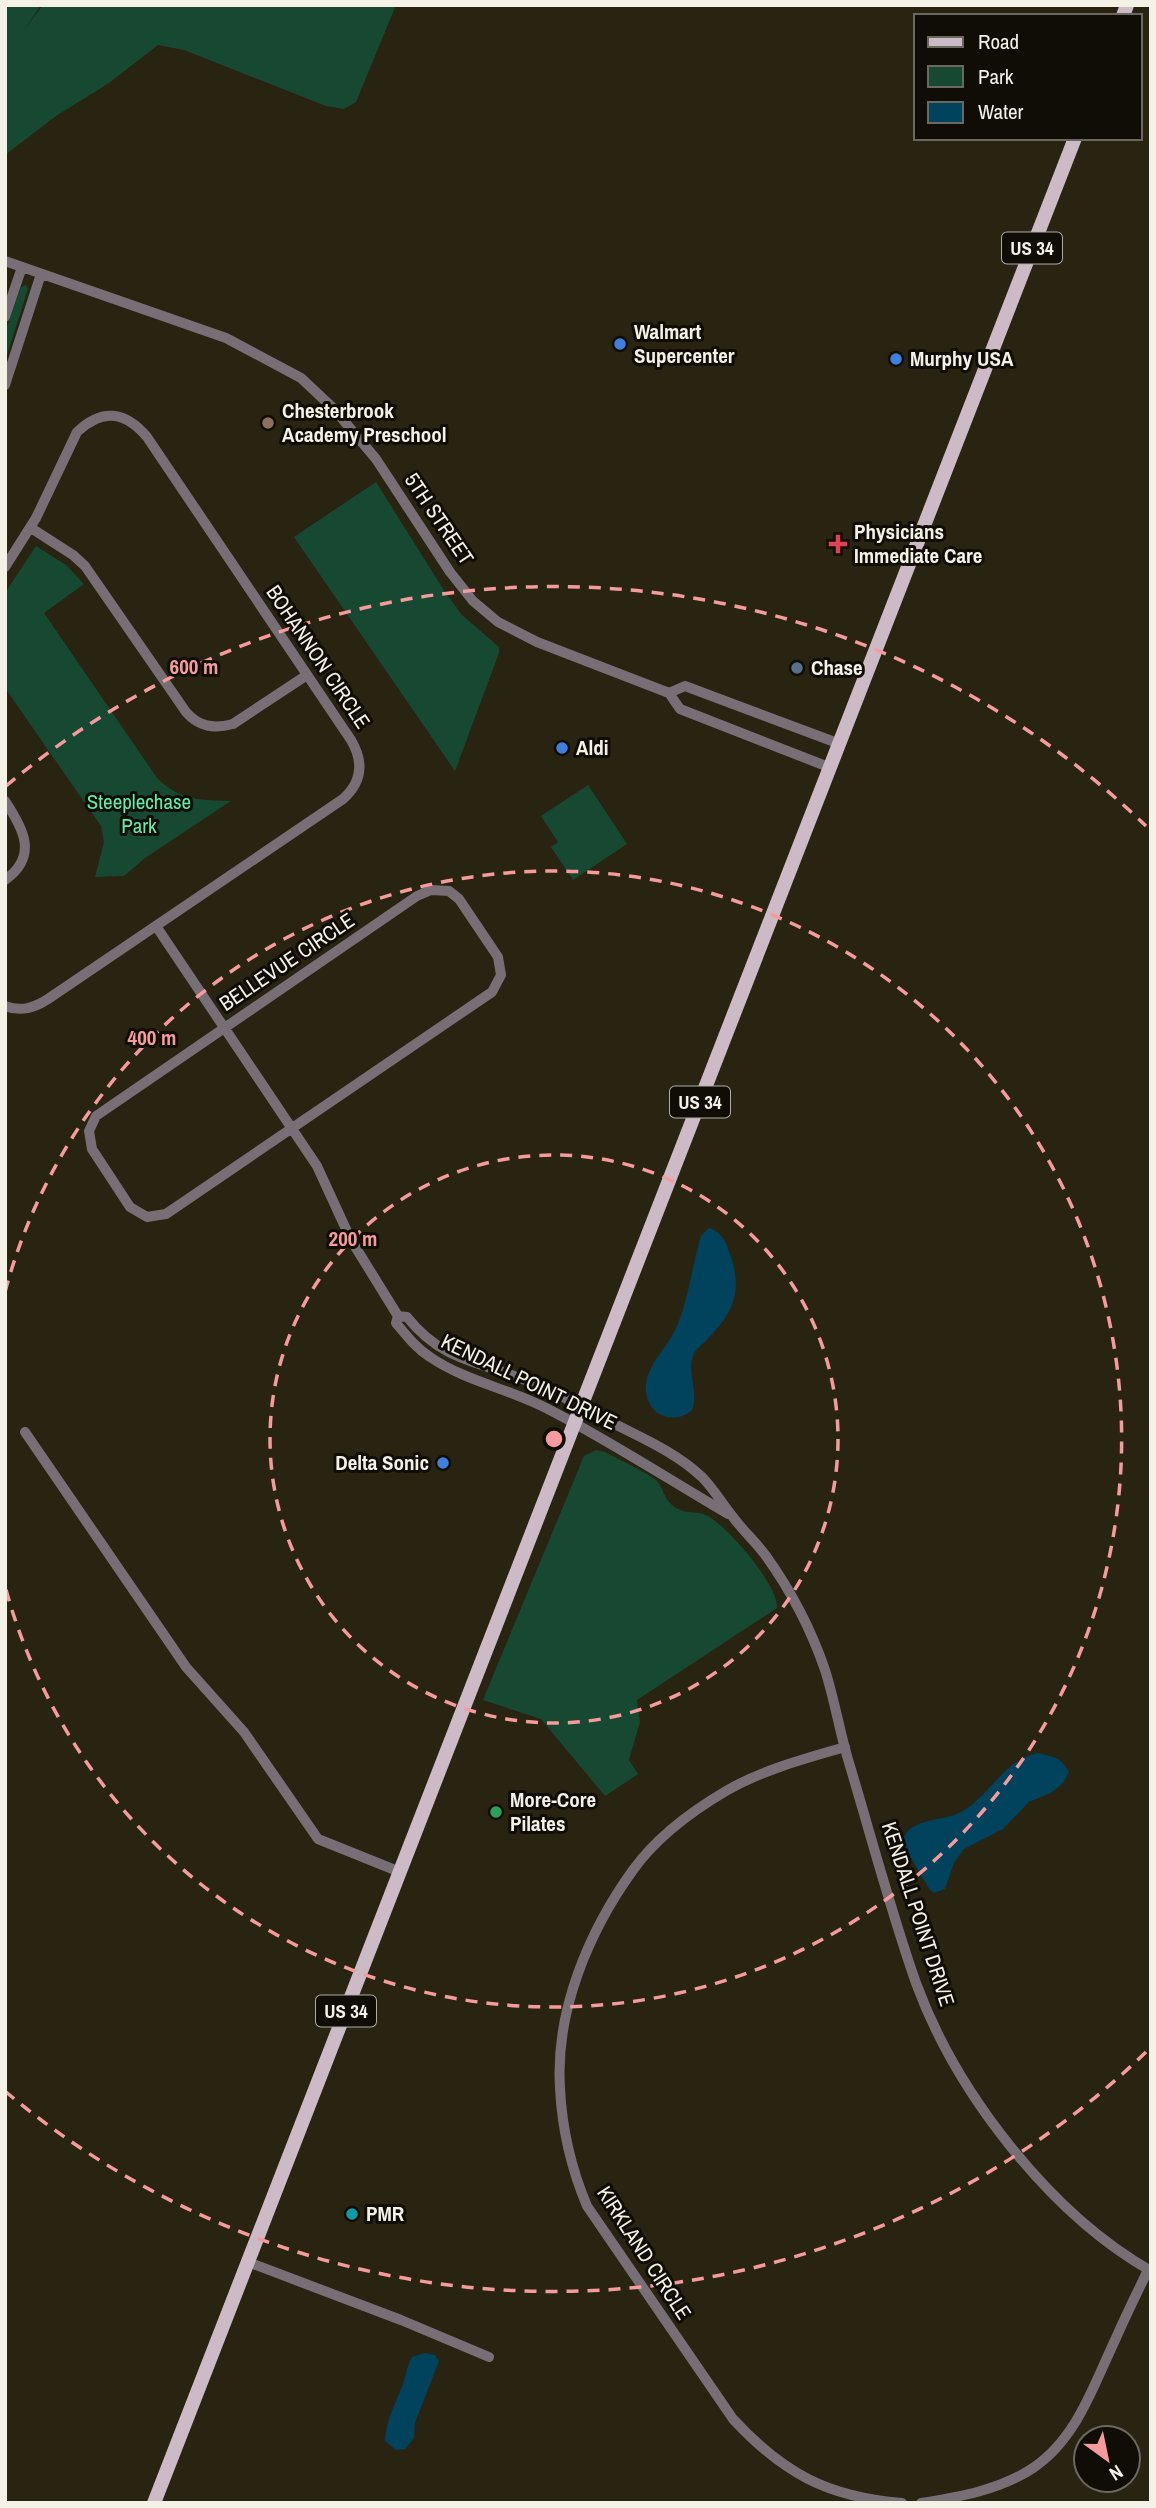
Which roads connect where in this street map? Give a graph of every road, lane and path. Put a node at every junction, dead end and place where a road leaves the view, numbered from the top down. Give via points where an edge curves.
1 (1074, 140) edge
2 (5, 261) edge
3 (22, 267) junction
4 (41, 274) junction
5 (5, 317) edge
6 (5, 385) edge
7 (31, 528) junction
8 (5, 567) edge
9 (307, 675) junction
10 (669, 694) junction
11 (840, 744) junction
12 (831, 768) junction
13 (5, 801) edge
14 (5, 880) edge
15 (156, 926) junction
16 (5, 1006) edge
17 (224, 1028) junction
18 (292, 1128) junction
19 (398, 1316) junction
20 (581, 1405) junction
21 (574, 1423) junction
22 (25, 1432) dead end
23 (731, 1515) junction
24 (845, 1747) junction
25 (400, 1872) junction
26 (248, 2262) junction
27 (1149, 2270) edge
28 (489, 2357) dead end
29 (154, 2503) edge
30 (902, 2503) edge
31 (920, 2503) edge

1 - 11 main road, US 34
2 - 3 street, 5TH STREET
3 - 4 street, 5TH STREET
3 - 5 street
4 - 6 street
4 - 10 street, 5TH STREET via 226,338 301,378 376,459 473,601 498,622 537,642
7 - 8 street, BOHANNON CIRCLE
7 - 9 street via 85,566 186,712 200,724 233,724
7 - 9 street, BOHANNON CIRCLE via 77,432 103,416 131,421 148,437
9 - 15 street, BOHANNON CIRCLE via 358,751 356,783 338,802
10 - 11 street, 5TH STREET via 685,686
10 - 12 street, 5TH STREET via 680,709
11 - 12 main road, US 34
12 - 20 main road, US 34
13 - 14 street via 26,842 22,862
15 - 16 street, BOHANNON CIRCLE via 36,1006
15 - 17 street, KENDALL POINT DRIVE
17 - 18 street, KENDALL POINT DRIVE
17 - 18 street, BELLEVUE CIRCLE via 92,1123 92,1149 130,1207 147,1217 166,1213
17 - 18 street, BELLEVUE CIRCLE via 424,892 449,891 464,905 498,957 501,975 497,986
18 - 19 street, KENDALL POINT DRIVE via 317,1166 351,1240
19 - 20 street, KENDALL POINT DRIVE via 407,1317 438,1348
19 - 21 street, KENDALL POINT DRIVE via 396,1323 429,1357
20 - 21 main road, US 34
20 - 23 street, KENDALL POINT DRIVE via 683,1462 702,1477
21 - 23 street, KENDALL POINT DRIVE
21 - 25 main road, US 34
22 - 25 street via 186,1667 244,1732 318,1839
23 - 24 street, KENDALL POINT DRIVE via 796,1602 825,1671
24 - 27 street, KENDALL POINT DRIVE via 917,1985 940,2038 1014,2152 1083,2222
24 - 30 street, KIRKLAND CIRCLE via 775,1768 727,1791 663,1837 634,1869 582,1962 566,2019 559,2086 573,2172 587,2206 733,2419 757,2445 810,2482 874,2501
25 - 26 main road, US 34
26 - 28 street
26 - 29 main road, US 34
27 - 31 street via 1061,2444 1033,2468 994,2487

